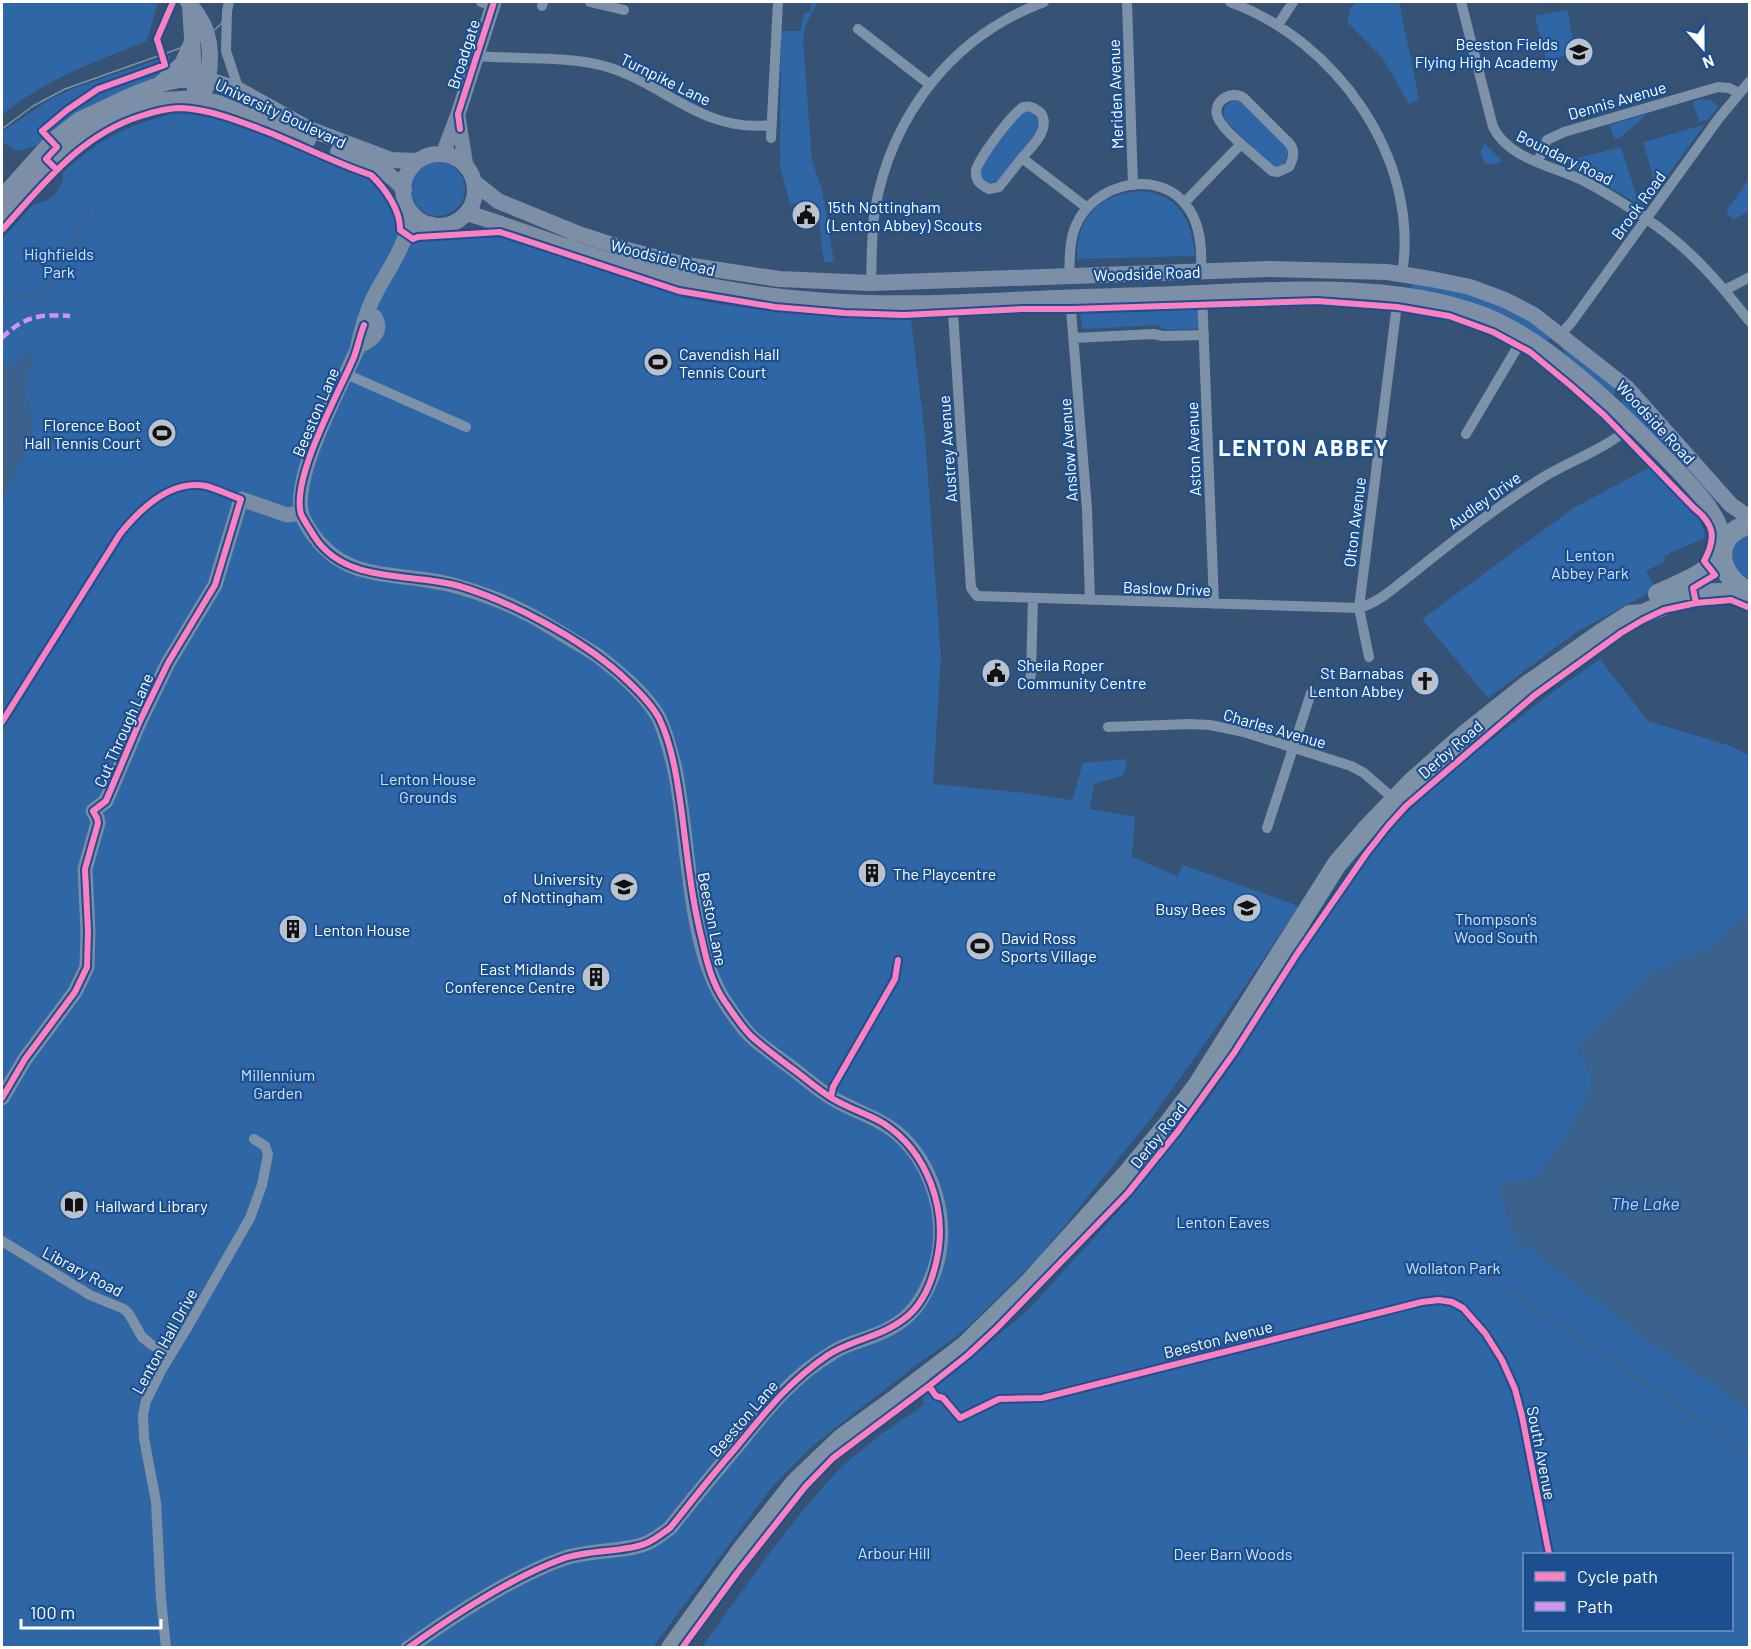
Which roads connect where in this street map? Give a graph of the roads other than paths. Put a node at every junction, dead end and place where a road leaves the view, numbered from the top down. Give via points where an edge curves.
1 (590, 2) edge
2 (778, 2) edge
3 (1044, 2) edge
4 (1127, 2) edge
5 (1230, 2) edge
6 (1293, 2) edge
7 (1461, 2) edge
8 (189, 3) edge
9 (489, 3) edge
10 (603, 3) edge
11 (228, 6) edge
12 (624, 10) dead end
13 (1278, 25) junction
14 (858, 29) dead end
15 (192, 42) junction
16 (475, 56) junction
17 (201, 80) junction
18 (1749, 81) edge
19 (160, 84) junction
20 (929, 84) junction
21 (238, 90) junction
22 (1739, 93) junction
23 (199, 98) junction
24 (458, 114) junction
25 (771, 125) junction
26 (771, 138) dead end
27 (1241, 144) junction
28 (443, 154) junction
29 (1022, 158) junction
30 (418, 161) junction
31 (1538, 161) junction
32 (466, 166) junction
33 (474, 182) junction
34 (1133, 185) junction
35 (404, 190) junction
36 (2, 197) edge
37 (1184, 203) junction
38 (1086, 207) junction
39 (409, 209) junction
40 (466, 213) junction
41 (2, 216) edge
42 (1647, 219) junction
43 (430, 224) junction
44 (407, 234) junction
45 (390, 271) junction
46 (1201, 271) junction
47 (1402, 274) junction
48 (1069, 275) junction
49 (1749, 277) edge
50 (871, 283) junction
51 (1725, 290) junction
52 (1202, 293) junction
53 (1398, 296) junction
54 (1071, 297) junction
55 (950, 302) junction
56 (871, 303) junction
57 (1749, 322) edge
58 (1204, 335) junction
59 (1560, 335) junction
60 (1524, 336) junction
61 (1074, 338) junction
62 (360, 347) junction
63 (1556, 358) junction
64 (346, 374) junction
65 (1632, 425) junction
66 (466, 428) dead end
67 (1466, 434) dead end
68 (301, 513) junction
69 (1749, 518) edge
70 (1749, 524) edge
71 (1722, 548) junction
72 (1749, 592) edge
73 (974, 594) joint
74 (1033, 598) junction
75 (1090, 600) junction
76 (1214, 604) junction
77 (1359, 608) junction
78 (1630, 615) junction
79 (1369, 657) dead end
80 (1029, 683) dead end
81 (1311, 693) dead end
82 (1108, 727) dead end
83 (1293, 748) junction
84 (1395, 800) junction
85 (1267, 828) dead end
86 (2, 1098) edge
87 (254, 1139) dead end
88 (2, 1241) edge
89 (171, 1354) junction
90 (166, 1647) edge
91 (408, 1647) edge
92 (671, 1647) edge

1 - 10 street
2 - 25 street
3 - 20 street via 973,42
4 - 34 street, Meriden Avenue
5 - 13 street
6 - 13 street
7 - 31 street, Boundary Road via 1493,127 1512,149
8 - 15 main road
8 - 17 main road via 208,39 210,56
9 - 16 street, Broadgate
10 - 12 street
11 - 21 street via 226,51
13 - 47 street via 1325,62 1360,105 1380,142 1401,209
14 - 20 street
15 - 17 main road
15 - 19 main road via 182,64
16 - 24 street, Broadgate
16 - 25 street, Turnpike Lane via 583,61 605,66 717,121 754,127
17 - 19 main road, University Boulevard
17 - 21 main road, University Boulevard
17 - 23 main road via 195,88
18 - 22 street
19 - 36 main road, University Boulevard via 79,120 52,141
20 - 50 street via 895,142 885,170 873,225
21 - 30 main road, University Boulevard via 309,129 391,160
22 - 31 street, Dennis Avenue via 1718,87 1564,132 1547,140
22 - 42 street, Brook Road
23 - 35 main road, University Boulevard via 373,167 397,180
23 - 41 main road, University Boulevard via 152,103 91,130 50,163
24 - 28 street, Broadgate
24 - 32 street
25 - 26 street
27 - 27 street via 1217,116 1220,102 1229,95 1244,98 1293,147 1294,156 1289,167 1272,171
27 - 37 street
28 - 30 main road
28 - 32 main road
29 - 29 street via 999,187 989,189 976,178 978,163 1016,112 1026,106 1041,114 1044,128
29 - 38 street
30 - 35 main road via 407,176
31 - 42 street, Boundary Road via 1586,182
32 - 33 main road
33 - 40 main road via 474,198
33 - 50 main road, Woodside Road via 498,201 576,233 686,265 779,279
34 - 37 street via 1164,188
34 - 38 street via 1106,192
35 - 39 main road
37 - 46 street via 1201,238
38 - 48 street via 1071,240
39 - 43 main road
39 - 44 street
40 - 43 main road via 453,223
40 - 56 main road, Woodside Road via 632,267 707,286 777,297
42 - 51 street, Boundary Road via 1696,258
42 - 59 street, Brook Road
43 - 44 street
44 - 45 street, Beeston Lane
45 - 62 street, Beeston Lane via 374,325
45 - 62 street, Beeston Lane via 378,288 360,335
46 - 47 main road, Woodside Road via 1269,269
46 - 48 main road, Woodside Road
47 - 59 main road, Woodside Road via 1470,287 1505,300
48 - 50 main road, Woodside Road
48 - 54 main road
49 - 51 street
50 - 56 main road
51 - 57 street, Boundary Road
52 - 53 main road, Woodside Road via 1312,290
52 - 54 main road, Woodside Road
52 - 58 street, Aston Avenue
53 - 60 main road, Woodside Road via 1469,310
53 - 77 street, Olton Avenue
54 - 55 main road, Woodside Road
54 - 61 street, Anslow Avenue
55 - 56 main road, Woodside Road
55 - 73 street, Austrey Avenue
58 - 61 street
58 - 76 street, Aston Avenue
59 - 63 main road via 1555,344
59 - 69 main road, Woodside Road via 1627,388 1728,502
60 - 63 main road, Woodside Road
60 - 67 street
61 - 75 street, Anslow Avenue
62 - 64 street, Beeston Lane
63 - 65 main road, Woodside Road
64 - 66 street
64 - 68 street, Beeston Lane via 306,466
65 - 71 main road, Woodside Road via 1677,469 1713,513 1720,526
65 - 77 street, Audley Drive via 1617,438 1513,497 1380,599
68 - 86 street, Cut Through Lane via 287,514 241,499 215,585 168,663 106,801 93,811 98,823 85,882 87,967 75,992 25,1059
68 - 91 street, Beeston Lane via 318,542 349,566 460,586 524,611 598,655 638,692 656,713 669,748 679,788 697,920 713,982 748,1034 831,1097 897,1133 932,1185 940,1226 936,1266 923,1297 910,1315 888,1330 832,1353 780,1393 670,1528 634,1547 588,1552 560,1560 479,1601
70 - 71 highway, Derby Road via 1735,531
71 - 72 highway via 1729,578
71 - 78 highway, Derby Road via 1709,568 1638,603
72 - 78 highway, Derby Road via 1691,594 1643,614
73 - 74 street, Baslow Drive
74 - 75 street, Baslow Drive
74 - 80 street
75 - 76 street, Baslow Drive
76 - 77 street, Baslow Drive
77 - 79 street, Olton Avenue
78 - 84 highway, Derby Road via 1476,725
81 - 83 street
82 - 83 street, Charles Avenue via 1133,721 1210,726
83 - 84 street, Charles Avenue via 1359,770
83 - 85 street
84 - 92 highway, Derby Road via 1337,864 1197,1086 1126,1175 1029,1283 966,1345 842,1438 795,1483
87 - 89 street, Lenton Hall Drive via 266,1146 268,1154 250,1218
88 - 89 street, Library Road via 90,1295 124,1310 142,1337
89 - 90 street, Lenton Hall Drive via 146,1401 144,1415 144,1438 158,1520

